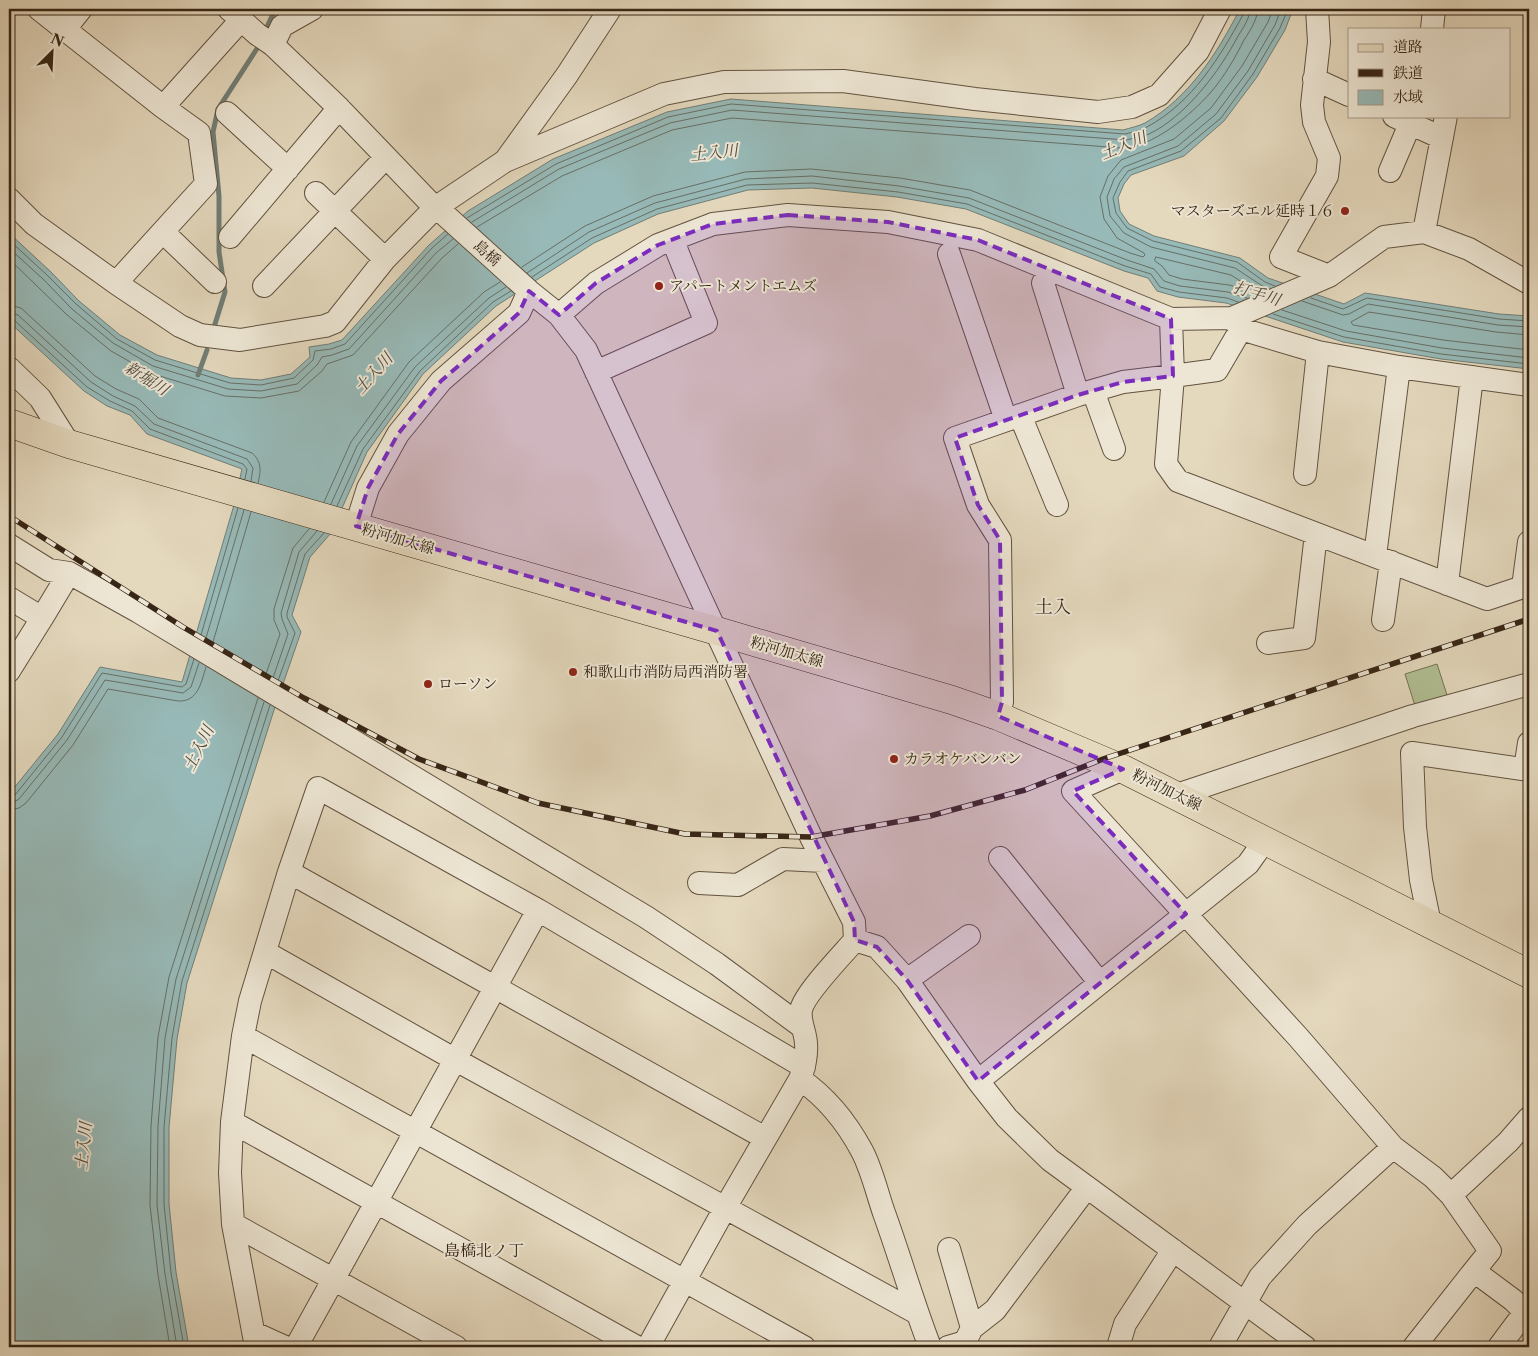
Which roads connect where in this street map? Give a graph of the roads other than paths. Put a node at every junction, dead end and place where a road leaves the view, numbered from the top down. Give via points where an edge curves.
1 (40, 9) edge
2 (81, 9) edge
3 (312, 9) edge
4 (610, 9) edge
5 (1220, 9) edge
6 (1317, 9) edge
7 (1434, 9) edge
8 (235, 14) edge
9 (1432, 28) edge
10 (65, 29) junction
11 (273, 45) junction
12 (1314, 79) junction
13 (1348, 95) edge
14 (163, 107) junction
15 (339, 108) junction
16 (227, 113) dead end
17 (1446, 118) edge
18 (1402, 120) edge
19 (1442, 138) junction
20 (386, 157) junction
21 (505, 161) junction
22 (288, 169) junction
23 (1390, 171) dead end
24 (316, 193) dead end
25 (9, 199) edge
26 (336, 211) junction
27 (440, 211) junction
28 (163, 232) junction
29 (1424, 232) junction
30 (230, 237) dead end
31 (673, 241) junction
32 (949, 254) dead end
33 (385, 259) junction
34 (1329, 276) junction
35 (215, 282) dead end
36 (116, 283) junction
37 (1043, 283) dead end
38 (1529, 283) edge
39 (264, 286) dead end
40 (529, 291) junction
41 (559, 315) junction
42 (1171, 319) junction
43 (1239, 320) junction
44 (1318, 352) junction
45 (1399, 367) junction
46 (9, 368) edge
47 (596, 372) junction
48 (1173, 376) junction
49 (1472, 377) junction
50 (1529, 385) edge
51 (1085, 393) junction
52 (1013, 417) junction
53 (9, 423) edge
54 (69, 444) junction
55 (1114, 449) dead end
56 (1304, 474) dead end
57 (1057, 505) dead end
58 (356, 526) junction
59 (1316, 534) junction
60 (1529, 542) edge
61 (9, 545) edge
62 (1383, 559) junction
63 (69, 573) junction
64 (1447, 584) junction
65 (9, 598) edge
66 (42, 618) junction
67 (1383, 620) dead end
68 (717, 631) junction
69 (1268, 644) dead end
70 (9, 671) edge
71 (1529, 684) edge
72 (998, 716) junction
73 (1529, 743) edge
74 (1123, 769) junction
75 (1527, 770) edge
76 (1177, 795) junction
77 (1265, 840) junction
78 (1000, 858) dead end
79 (823, 861) junction
80 (289, 872) junction
81 (699, 883) dead end
82 (538, 910) junction
83 (1186, 914) junction
84 (1430, 924) junction
85 (969, 936) dead end
86 (855, 940) junction
87 (265, 952) junction
88 (1529, 974) edge
89 (907, 980) junction
90 (1100, 983) junction
91 (495, 987) junction
92 (801, 1026) junction
93 (242, 1036) junction
94 (454, 1059) junction
95 (802, 1073) junction
96 (978, 1081) junction
97 (1529, 1118) edge
98 (232, 1122) junction
99 (417, 1132) junction
100 (765, 1138) junction
101 (1393, 1147) junction
102 (1087, 1187) junction
103 (1451, 1195) junction
104 (377, 1202) junction
105 (724, 1208) junction
106 (234, 1224) junction
107 (949, 1249) dead end
108 (1173, 1250) junction
109 (1474, 1271) junction
110 (334, 1279) junction
111 (684, 1281) junction
112 (1245, 1303) junction
113 (917, 1313) junction
114 (255, 1340) edge
115 (963, 1341) edge
116 (285, 1347) edge
117 (296, 1347) edge
118 (456, 1347) edge
119 (637, 1347) edge
120 (648, 1347) edge
121 (804, 1347) edge
122 (930, 1347) edge
123 (1118, 1347) edge
124 (1220, 1347) edge
125 (1305, 1347) edge
126 (1414, 1347) edge
127 (1499, 1347) edge

1 - 10 street
2 - 10 street
3 - 11 street via 282,26
4 - 21 street
5 - 21 street via 1198,51 1159,94 1132,106 1098,112 844,82 724,82 664,94
6 - 12 street via 1319,42
7 - 9 street
8 - 11 street, 島橋
8 - 14 street
10 - 14 street
11 - 15 street, 島橋
12 - 13 street
12 - 34 street via 1314,122 1329,158 1327,176 1282,257
14 - 28 street via 199,133 206,184
15 - 20 street, 島橋
15 - 22 street
16 - 22 street
17 - 19 street
18 - 19 street
18 - 23 street
19 - 29 street
20 - 26 street
20 - 27 street, 島橋
21 - 27 street
22 - 30 street
24 - 26 street
25 - 36 street via 34,224
26 - 33 street
26 - 39 street
27 - 33 street
27 - 40 street, 島橋
28 - 35 street
28 - 36 street
29 - 34 street via 1384,237
29 - 38 street via 1468,249
31 - 41 street via 658,245 596,283
31 - 42 street via 713,224 788,214 888,222 978,240
31 - 47 street via 706,323
32 - 52 street
33 - 36 street via 335,322 240,340 200,335 180,326
34 - 43 street
37 - 51 street
40 - 41 street, 島橋
40 - 58 street via 519,313 441,381 398,434 368,488
41 - 47 street, 島橋 via 586,350
42 - 43 street
42 - 48 street
43 - 44 street
43 - 48 street via 1217,370
44 - 45 street
44 - 56 street
45 - 49 street
45 - 62 street
46 - 54 street via 40,398
47 - 68 street, 島橋
48 - 51 street via 1123,382
48 - 59 street via 1166,464 1178,481
49 - 50 street
49 - 64 street
51 - 52 street
51 - 55 street
52 - 57 street
52 - 72 street via 955,438 978,505 1000,540 1002,702
53 - 54 main road, 粉河加太線
54 - 58 main road, 粉河加太線
58 - 68 main road, 粉河加太線
59 - 62 street
59 - 69 street via 1304,638
60 - 64 street via 1524,587 1487,599
61 - 63 street via 49,570
62 - 64 street
62 - 67 street
63 - 66 street
63 - 92 street via 646,917
65 - 66 street
66 - 70 street
68 - 72 main road, 粉河加太線
68 - 79 street, 島橋
71 - 76 street via 1413,716
72 - 74 main road, 粉河加太線
73 - 75 street
74 - 76 main road, 粉河加太線
74 - 83 street via 1073,790
75 - 84 street via 1412,753 1415,828
76 - 77 main road, 粉河加太線
77 - 83 street via 1248,864
77 - 84 main road, 粉河加太線
78 - 90 street
79 - 81 street via 783,859 738,885
79 - 86 street, 島橋 via 854,922
80 - 82 street via 318,788
80 - 87 street
80 - 91 street
82 - 91 street
82 - 95 street
83 - 90 street
83 - 101 street
84 - 88 main road, 粉河加太線
85 - 89 street
86 - 89 street via 877,947
86 - 92 street via 810,994 801,1009
87 - 93 street
87 - 94 street
89 - 96 street
90 - 96 street
91 - 94 street
91 - 100 street
92 - 95 street via 806,1043
93 - 98 street
93 - 99 street
94 - 99 street
94 - 105 street
95 - 100 street
95 - 113 street via 834,1108 862,1152
96 - 102 street via 1007,1118 1050,1160
97 - 103 street
98 - 104 street
98 - 106 street via 230,1173
99 - 104 street
99 - 111 street
100 - 105 street
101 - 103 street
101 - 112 street via 1307,1225 1260,1277
102 - 108 street
102 - 115 street via 995,1310
103 - 109 street via 1490,1251
104 - 110 street
104 - 119 street
105 - 111 street
105 - 113 street
106 - 110 street
106 - 114 street
107 - 115 street
108 - 112 street
108 - 123 street via 1125,1324
109 - 126 street
109 - 127 street via 1525,1312
110 - 117 street
110 - 118 street
111 - 120 street
111 - 121 street
112 - 124 street
112 - 125 street
113 - 122 street
114 - 116 street

